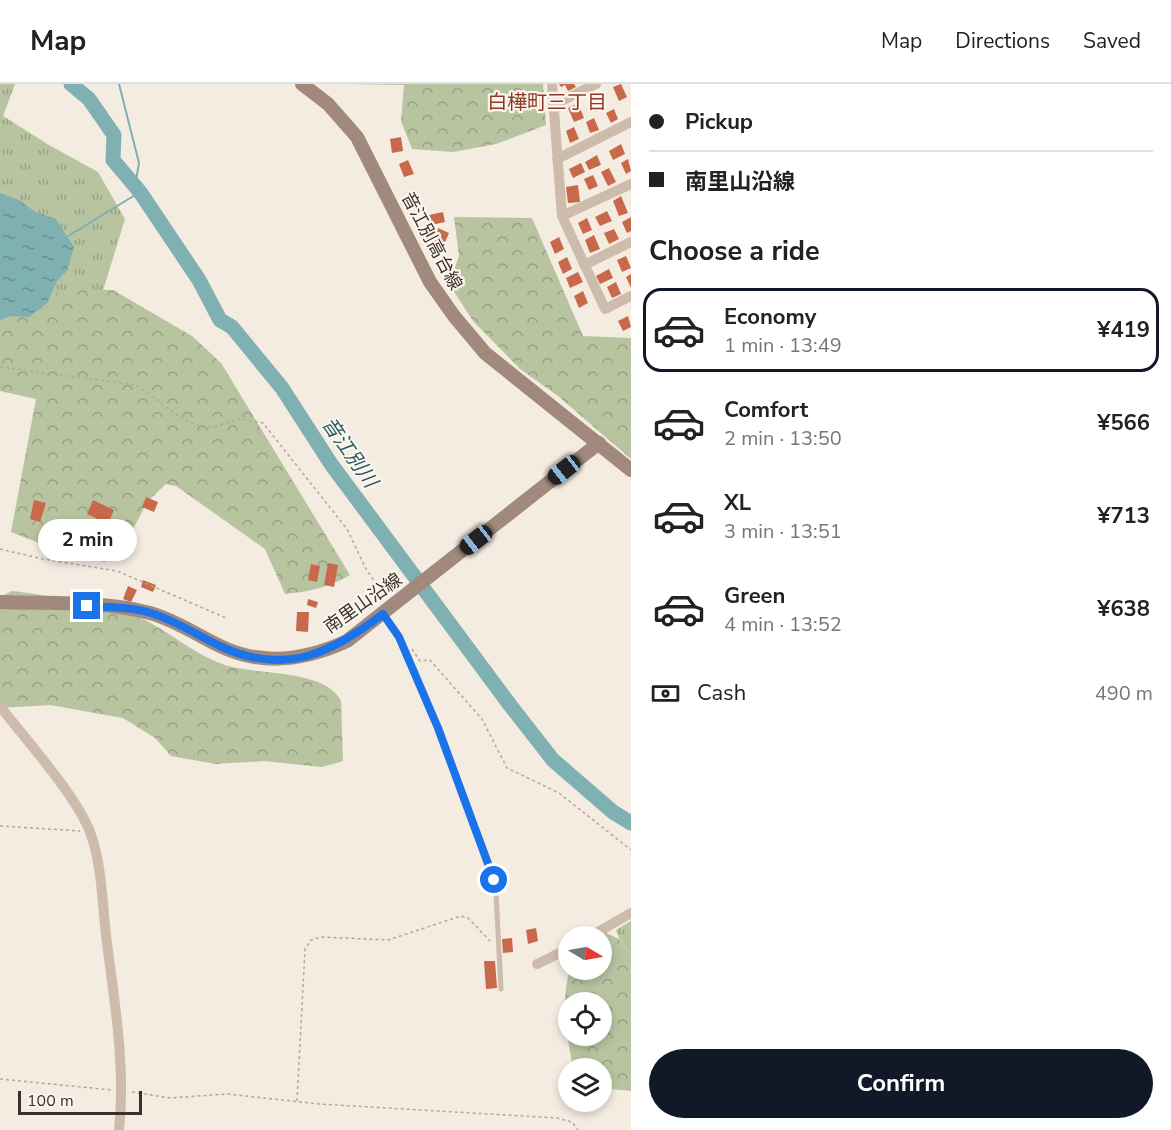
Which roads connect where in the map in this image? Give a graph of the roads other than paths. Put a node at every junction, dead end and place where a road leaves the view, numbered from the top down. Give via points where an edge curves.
1 (302, 84) edge
2 (552, 84) edge
3 (596, 84) edge
4 (553, 105) junction
5 (631, 122) edge
6 (557, 159) junction
7 (631, 184) edge
8 (562, 216) junction
9 (631, 242) edge
10 (584, 265) junction
11 (631, 296) edge
12 (599, 442) junction
13 (631, 470) edge
14 (0, 602) edge
15 (387, 610) junction
16 (0, 706) edge
17 (631, 913) edge
18 (608, 926) edge
19 (558, 954) edge
20 (537, 964) dead end
21 (501, 989) dead end
22 (119, 1130) edge

1 - 12 street, 音江別高台線 via 328,104 357,137 430,282 454,316 485,352
2 - 4 street
3 - 4 street
4 - 6 street
5 - 6 street
6 - 8 street
7 - 8 street
8 - 10 street
9 - 10 street
10 - 11 street via 605,309
12 - 13 street, 音江別高台線
12 - 15 street, 南里山沿線
14 - 15 street, 南里山沿線 via 150,613 222,647 276,660 326,651 347,641
15 - 21 lane via 438,728 491,867
16 - 22 street via 71,800 90,832 101,879 123,1091
17 - 18 street
19 - 20 street

